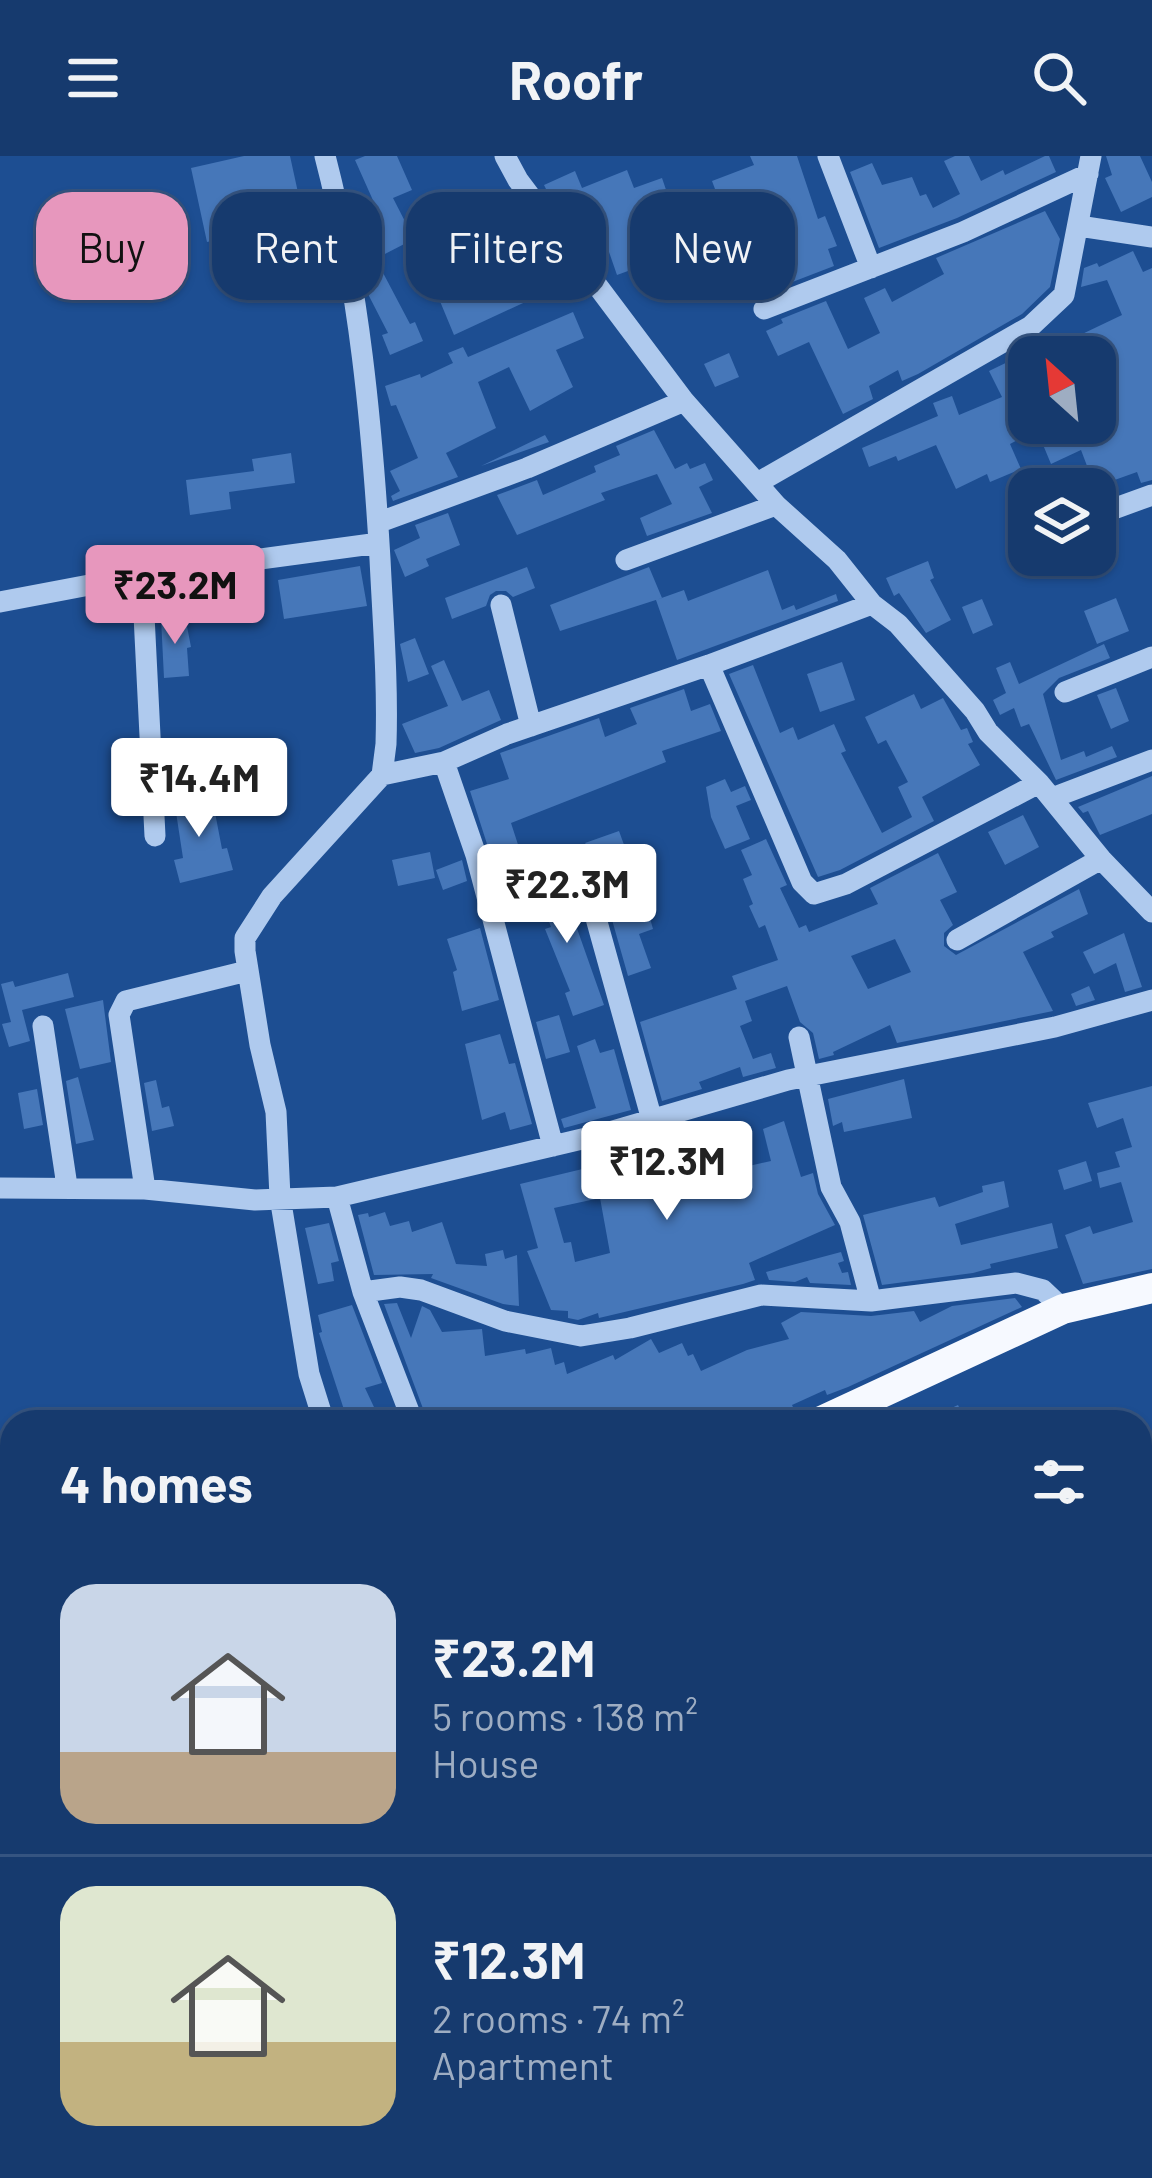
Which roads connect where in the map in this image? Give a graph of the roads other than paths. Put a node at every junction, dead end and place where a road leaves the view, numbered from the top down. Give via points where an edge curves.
1 (325, 156) edge
2 (506, 156) edge
3 (828, 156) edge
4 (1090, 165) edge
5 (1079, 226) junction
6 (1152, 237) edge
7 (871, 268) junction
8 (764, 309) dead end
9 (684, 401) junction
10 (759, 482) junction
11 (1152, 495) edge
12 (776, 505) junction
13 (1117, 508) dead end
14 (379, 532) junction
15 (626, 560) dead end
16 (142, 575) junction
17 (0, 602) edge
18 (872, 604) junction
19 (501, 605) dead end
20 (1152, 657) edge
21 (709, 665) junction
22 (1065, 692) dead end
23 (531, 726) junction
24 (1152, 760) edge
25 (444, 762) junction
26 (382, 775) junction
27 (1045, 790) junction
28 (155, 836) dead end
29 (579, 857) dead end
30 (1101, 859) junction
31 (1152, 912) edge
32 (957, 940) dead end
33 (247, 971) junction
34 (1152, 1000) edge
35 (44, 1026) dead end
36 (799, 1036) dead end
37 (806, 1077) junction
38 (652, 1120) junction
39 (553, 1146) junction
40 (67, 1186) junction
41 (0, 1188) edge
42 (145, 1189) junction
43 (280, 1197) junction
44 (338, 1197) junction
45 (1152, 1288) edge
46 (363, 1292) junction
47 (871, 1301) junction
48 (1064, 1310) junction
49 (320, 1410) edge
50 (407, 1410) edge
51 (845, 1410) edge

1 - 14 street
2 - 9 street
3 - 7 street
4 - 5 street
4 - 7 street via 963,232
5 - 6 street
5 - 10 street via 1064,295 1031,326
7 - 8 street
9 - 10 street
9 - 14 street
10 - 12 street
11 - 13 street
12 - 15 street
12 - 18 street
14 - 16 street
14 - 26 street via 388,694
16 - 17 street
16 - 28 street
18 - 21 street
18 - 27 street
19 - 23 street
20 - 22 street
21 - 23 street
21 - 27 street via 814,895
23 - 25 street
24 - 27 street
25 - 26 street
25 - 39 street
26 - 33 street via 252,924
27 - 30 street
29 - 38 street
30 - 31 street
30 - 32 street
33 - 42 street via 126,1001 119,1016
33 - 43 street via 276,1112
34 - 37 street
35 - 40 street
36 - 37 street
37 - 38 street
37 - 47 street via 831,1187 850,1222
38 - 39 street
39 - 44 street
40 - 41 street
40 - 42 street
42 - 43 street
43 - 44 street
43 - 49 street
44 - 46 street
45 - 48 main road
46 - 47 street via 422,1290 505,1322 581,1336 761,1295
46 - 50 street
47 - 48 street via 1016,1282 1043,1290
48 - 51 main road

